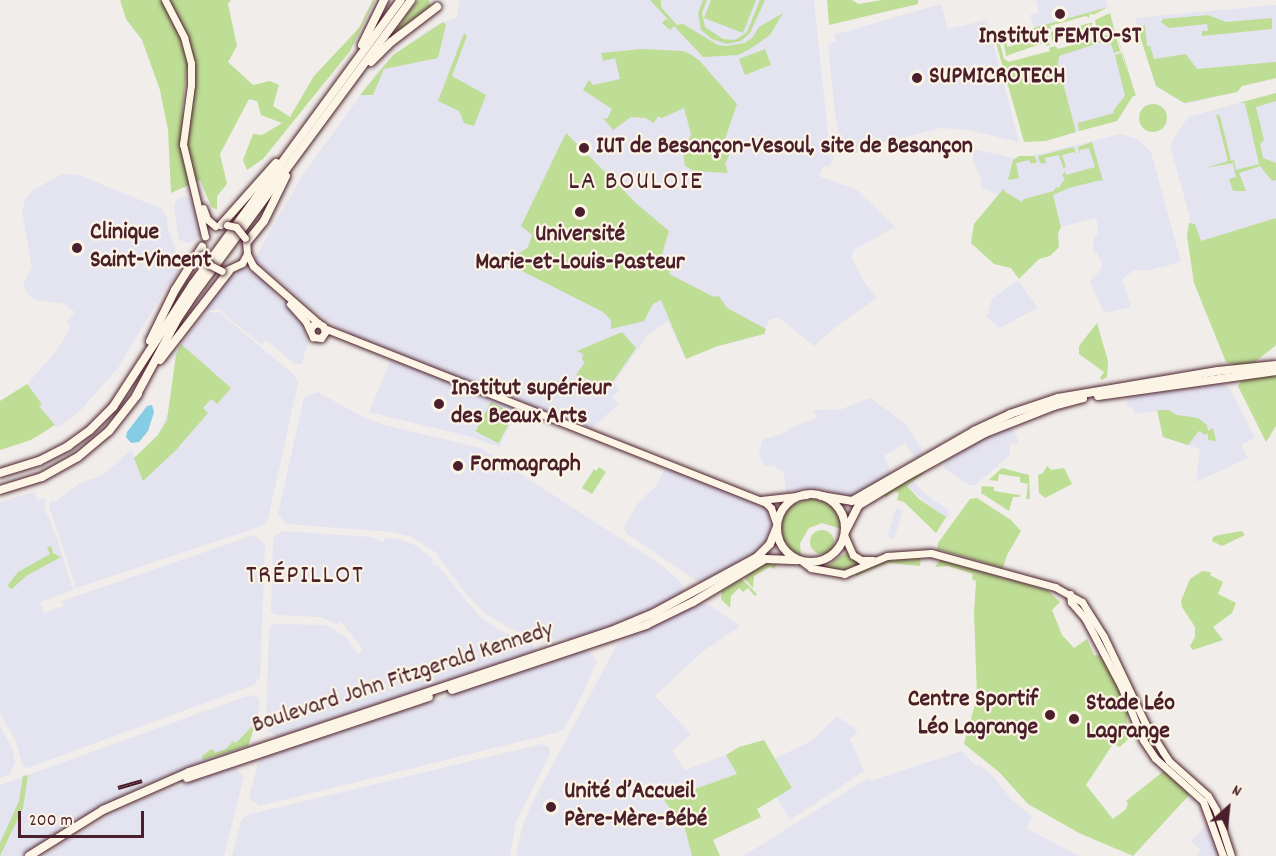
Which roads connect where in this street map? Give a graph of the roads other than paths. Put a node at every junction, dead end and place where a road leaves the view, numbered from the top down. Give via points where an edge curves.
1 (165, 0) edge
2 (384, 0) edge
3 (401, 0) edge
4 (411, 0) edge
5 (437, 7) dead end
6 (347, 73) junction
7 (342, 93) junction
8 (184, 130) junction
9 (299, 138) junction
10 (298, 154) junction
11 (221, 225) junction
12 (205, 236) junction
13 (246, 240) junction
14 (202, 251) junction
15 (247, 254) junction
16 (239, 266) junction
17 (226, 271) junction
18 (261, 273) junction
19 (283, 294) junction
20 (321, 326) junction
21 (310, 330) junction
22 (322, 337) junction
23 (355, 340) junction
24 (1276, 365) edge
25 (1276, 371) edge
26 (127, 387) junction
27 (136, 396) junction
28 (0, 473) edge
29 (0, 490) edge
30 (806, 495) junction
31 (821, 496) junction
32 (756, 500) junction
33 (777, 526) junction
34 (845, 533) junction
35 (878, 559) junction
36 (801, 561) junction
37 (1070, 594) junction
38 (29, 856) edge
39 (37, 856) edge
40 (1223, 856) edge
41 (1231, 856) edge

1 - 8 main road via 184,37 191,63
2 - 6 highway
3 - 6 highway
4 - 7 highway
5 - 7 highway via 391,42
6 - 9 highway
7 - 10 highway
8 - 11 main road via 205,214
8 - 12 main road via 184,154
9 - 11 highway
9 - 26 highway via 182,299
10 - 13 highway via 268,215
10 - 27 highway via 178,318
11 - 12 main road
11 - 13 main road, bridge via 236,227
12 - 14 main road
13 - 15 main road
14 - 17 main road, bridge via 210,266
14 - 26 highway via 175,290
15 - 16 main road
15 - 18 main road
16 - 17 main road
16 - 18 main road
17 - 27 highway
18 - 19 main road
19 - 20 main road
19 - 21 main road
20 - 21 main road via 312,326
20 - 22 main road
20 - 23 main road
21 - 22 main road via 314,337
22 - 23 main road
23 - 32 main road
24 - 31 main road via 1058,398 974,431 852,501
25 - 34 main road via 1086,398 1014,420 864,501 854,510
26 - 28 highway via 82,436 39,461
27 - 29 highway via 110,431 78,458 42,477
30 - 31 main road
30 - 32 main road
30 - 33 main road via 786,505
31 - 34 main road via 840,511
32 - 33 main road via 771,508
33 - 36 main road via 781,545
33 - 38 main road, Boulevard John Fitzgerald Kennedy via 770,544 758,557 654,613 189,772 103,810
34 - 35 main road via 855,556
34 - 36 main road via 830,557 817,562
35 - 36 main road via 844,574 811,568
35 - 37 main road via 902,553 931,553
36 - 39 main road, Boulevard John Fitzgerald Kennedy via 765,559 693,602 634,630 165,786 104,815
37 - 40 main road via 1071,602 1085,618 1121,686 1143,740 1155,758 1203,801
37 - 41 main road via 1082,602 1104,637 1145,723 1167,758 1208,796

